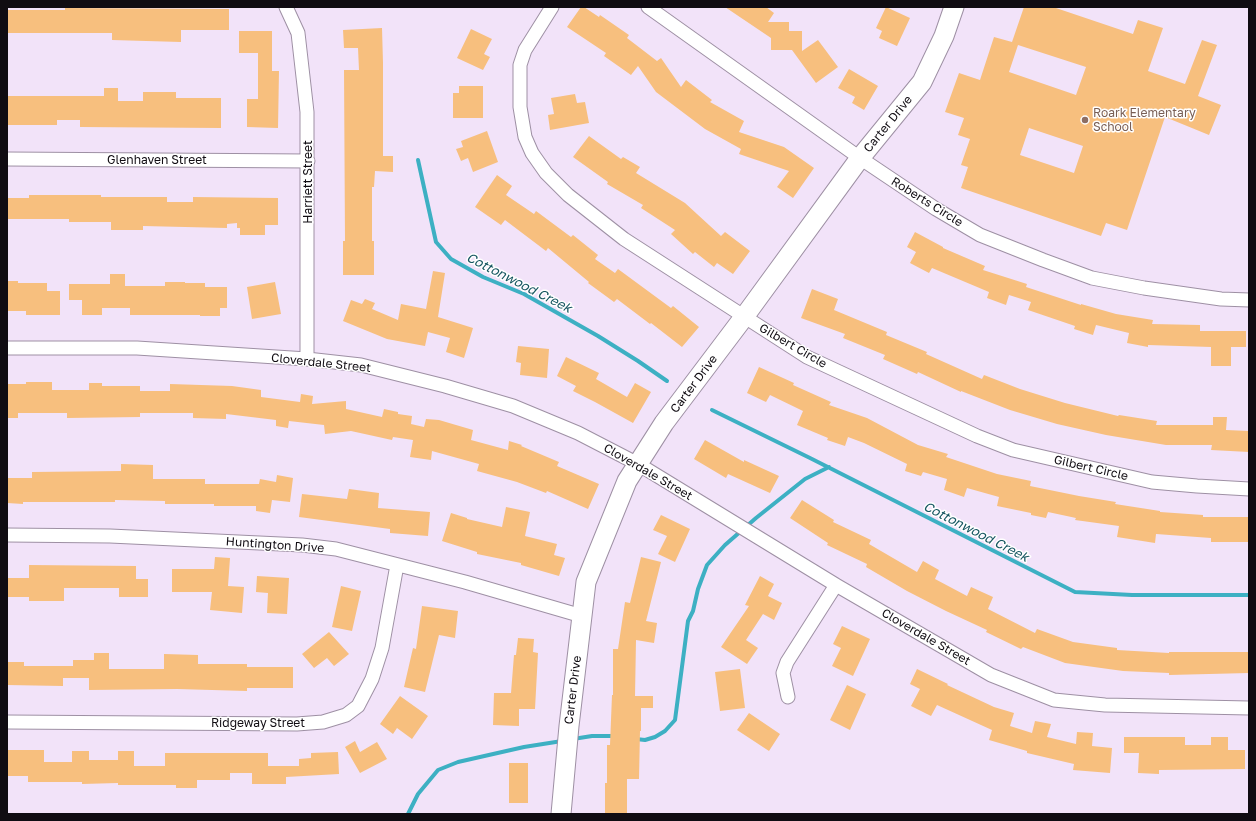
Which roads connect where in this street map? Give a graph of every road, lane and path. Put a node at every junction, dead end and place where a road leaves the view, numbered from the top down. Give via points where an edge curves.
1 (286, 7) edge
2 (552, 7) edge
3 (648, 7) edge
4 (954, 7) edge
5 (860, 158) junction
6 (7, 159) edge
7 (308, 161) junction
8 (1249, 300) edge
9 (744, 317) junction
10 (7, 348) edge
11 (307, 359) junction
12 (638, 464) junction
13 (1249, 489) edge
14 (7, 535) edge
15 (397, 565) junction
16 (836, 585) junction
17 (582, 616) junction
18 (788, 697) dead end
19 (1249, 708) edge
20 (7, 722) edge
21 (562, 814) edge

1 - 7 street, Harriett Street via 298,33 307,112
2 - 9 street, Gilbert Circle via 525,50 520,65 520,107 525,137 532,152 546,174 568,195 624,239
3 - 5 street, Roberts Circle
4 - 5 street, Carter Drive via 944,36 922,82
5 - 8 street, Roberts Circle via 980,235 1092,278 1221,299
5 - 9 street, Carter Drive
6 - 7 street, Glenhaven Street
7 - 11 street, Harriett Street
9 - 12 street, Carter Drive via 664,423
9 - 13 street, Gilbert Circle via 806,357 1013,450 1152,482
10 - 11 street, Cloverdale Street via 137,348
11 - 12 street, Cloverdale Street via 361,365 513,406 578,433
12 - 16 street, Cloverdale Street
12 - 17 street, Carter Drive via 627,481 586,582
14 - 15 street, Huntington Drive via 110,536 302,545 336,549
15 - 17 street, Huntington Drive
15 - 20 street, Ridgeway Street via 382,648 372,679 358,706 346,715 323,722 297,724
16 - 18 street via 787,662 783,673
16 - 19 street, Cloverdale Street via 991,676 1054,700 1105,705
17 - 21 street, Carter Drive

